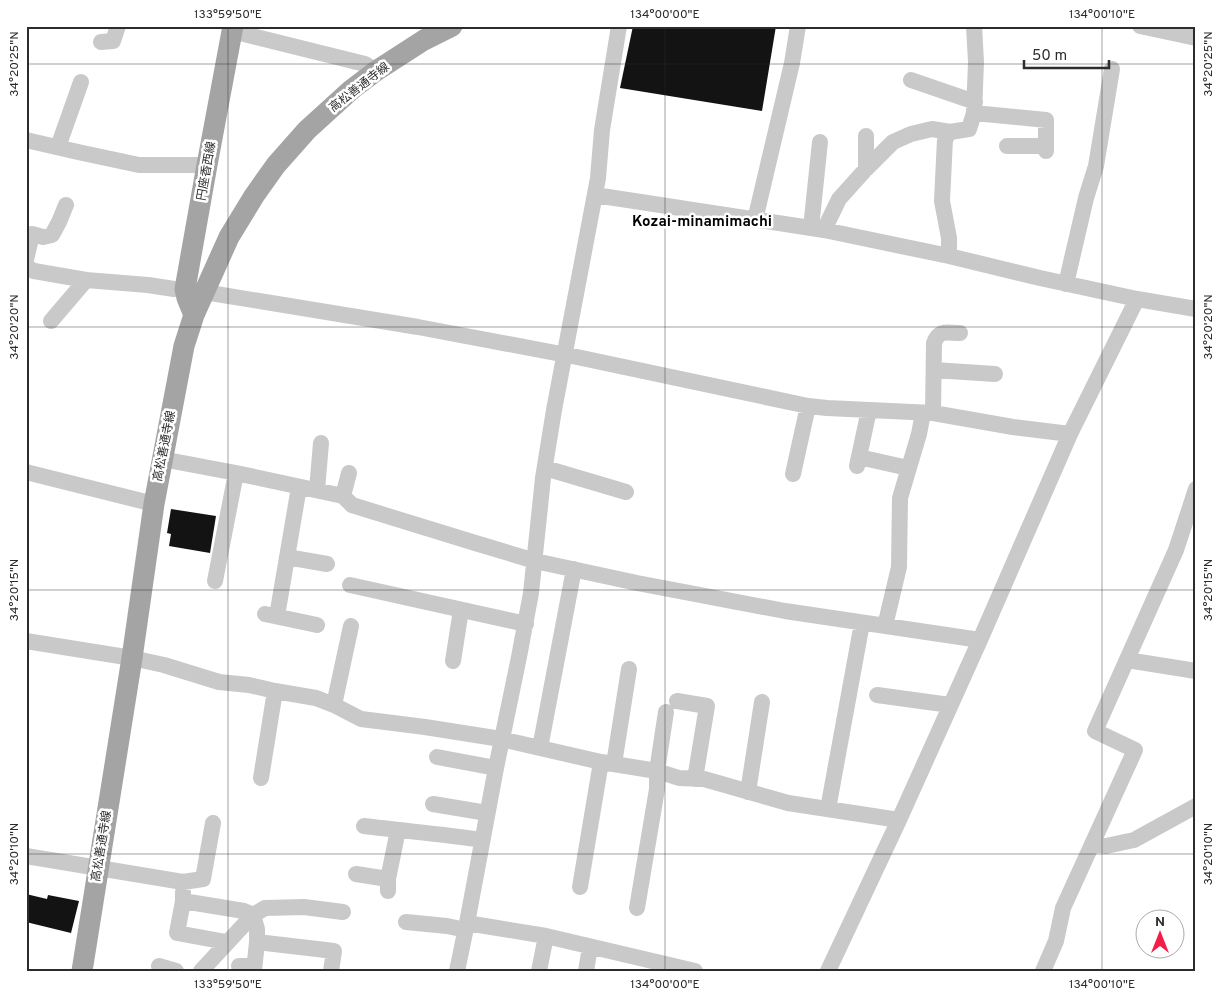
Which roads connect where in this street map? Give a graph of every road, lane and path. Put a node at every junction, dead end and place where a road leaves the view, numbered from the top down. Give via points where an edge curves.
1 (118, 26) edge
2 (452, 26) edge
3 (619, 26) edge
4 (798, 26) edge
5 (974, 26) edge
6 (1140, 26) edge
7 (233, 29) edge
8 (1194, 34) edge
9 (101, 42) dead end
10 (1112, 69) dead end
11 (376, 71) junction
12 (911, 80) dead end
13 (81, 82) dead end
14 (974, 108) junction
15 (950, 132) junction
16 (866, 136) dead end
17 (26, 140) edge
18 (820, 142) dead end
19 (1007, 146) dead end
20 (58, 148) junction
21 (206, 165) junction
22 (866, 169) junction
23 (595, 195) junction
24 (66, 205) dead end
25 (755, 220) junction
26 (818, 229) junction
27 (948, 256) junction
28 (26, 260) edge
29 (26, 267) edge
30 (86, 280) junction
31 (1066, 284) junction
32 (194, 291) junction
33 (1137, 299) junction
34 (1196, 309) edge
35 (51, 321) dead end
36 (960, 333) dead end
37 (563, 355) junction
38 (934, 370) junction
39 (995, 374) dead end
40 (808, 406) junction
41 (869, 410) junction
42 (928, 413) junction
43 (1070, 434) junction
44 (321, 443) dead end
45 (162, 460) junction
46 (545, 468) junction
47 (908, 468) junction
48 (26, 472) edge
49 (236, 473) junction
50 (350, 473) dead end
51 (792, 474) dead end
52 (299, 487) junction
53 (1196, 489) edge
54 (317, 490) junction
55 (626, 492) dead end
56 (343, 496) junction
57 (154, 504) junction
58 (287, 557) junction
59 (536, 560) junction
60 (327, 564) dead end
61 (574, 569) junction
62 (215, 581) dead end
63 (350, 585) dead end
64 (461, 610) junction
65 (862, 623) junction
66 (526, 624) junction
67 (317, 625) dead end
68 (351, 626) dead end
69 (885, 626) junction
70 (980, 640) junction
71 (26, 642) edge
72 (132, 658) junction
73 (1127, 660) junction
74 (453, 661) dead end
75 (630, 670) dead end
76 (1196, 671) edge
77 (275, 691) junction
78 (877, 695) dead end
79 (762, 702) dead end
80 (950, 704) junction
81 (334, 705) junction
82 (501, 739) junction
83 (540, 748) junction
84 (437, 757) dead end
85 (608, 763) junction
86 (496, 768) junction
87 (657, 771) junction
88 (261, 778) dead end
89 (695, 779) junction
90 (748, 792) junction
91 (433, 804) dead end
92 (1196, 806) edge
93 (828, 809) junction
94 (487, 813) junction
95 (898, 820) junction
96 (213, 823) dead end
97 (364, 826) dead end
98 (398, 830) junction
99 (482, 840) junction
100 (1093, 843) junction
101 (26, 856) edge
102 (98, 868) junction
103 (356, 874) dead end
104 (183, 882) junction
105 (580, 886) dead end
106 (183, 901) junction
107 (637, 908) dead end
108 (343, 912) dead end
109 (253, 915) junction
110 (406, 922) dead end
111 (467, 926) junction
112 (546, 936) junction
113 (226, 942) junction
114 (257, 942) junction
115 (590, 947) junction
116 (159, 966) dead end
117 (249, 968) edge
118 (82, 971) edge
119 (176, 971) edge
120 (201, 971) edge
121 (331, 971) edge
122 (458, 971) edge
123 (539, 971) edge
124 (586, 971) edge
125 (695, 971) edge
126 (828, 971) edge
127 (1043, 971) edge

1 - 9 street via 113,41
2 - 11 main road, 高松善通寺線
3 - 23 street
4 - 25 street
5 - 14 street
6 - 8 street
7 - 11 street via 365,64
7 - 21 main road, 円座香西線
10 - 31 street via 1096,166
11 - 32 main road, 高松善通寺線 via 307,130 276,164
12 - 14 street
13 - 20 street
14 - 15 street via 969,129
14 - 19 street via 1046,120 1046,148
15 - 22 street via 932,130 911,134 893,142
15 - 27 street via 945,139 942,201 950,238
16 - 22 street
17 - 20 street
18 - 26 street
20 - 21 street via 139,165
21 - 32 main road, 円座香西線
22 - 26 street
23 - 25 street
23 - 37 street
24 - 28 street via 52,235 32,234
25 - 26 street
26 - 27 street
27 - 31 street
29 - 30 street
30 - 32 street
30 - 35 street
31 - 33 street
32 - 37 street via 418,327
32 - 45 main road, 高松善通寺線 via 194,315 184,346
33 - 34 street
33 - 43 street
36 - 38 street via 937,336
37 - 40 street
37 - 46 street
38 - 39 street
38 - 42 street
40 - 41 street
40 - 51 street
41 - 42 street
41 - 47 street via 858,461
42 - 43 street
42 - 47 street
43 - 70 street
44 - 54 street
45 - 49 street
45 - 57 main road, 高松善通寺線
46 - 55 street
46 - 59 street
47 - 69 street via 900,498 898,567
48 - 57 street
49 - 52 street
49 - 62 street
50 - 56 street
52 - 54 street
52 - 58 street via 300,518
53 - 73 street via 1176,550
54 - 56 street
56 - 59 street via 352,505
57 - 72 main road, 高松善通寺線
58 - 60 street
58 - 67 street via 271,615
59 - 61 street
59 - 66 street
61 - 65 street
61 - 83 street
63 - 64 street
64 - 66 street
64 - 74 street
65 - 69 street
65 - 93 street
66 - 82 street
68 - 81 street
69 - 70 street
70 - 80 street
71 - 72 street
72 - 77 street via 218,682
72 - 102 main road, 高松善通寺線
73 - 76 street
73 - 100 street via 1095,731 1135,750
75 - 85 street
77 - 81 street via 316,698
77 - 88 street
78 - 80 street
79 - 90 street
80 - 95 street
81 - 82 street via 361,719
82 - 83 street
82 - 86 street
83 - 85 street
84 - 86 street
85 - 87 street
85 - 105 street
86 - 94 street
87 - 89 street
87 - 89 street via 672,706 707,706
87 - 107 street via 657,789
89 - 90 street
90 - 93 street
91 - 94 street
92 - 100 street via 1134,840 1106,846
93 - 95 street
94 - 99 street
95 - 126 street
96 - 104 street via 203,879
97 - 98 street
98 - 99 street
98 - 103 street via 388,885
99 - 111 street
100 - 127 street via 1063,908 1056,941
101 - 102 street
102 - 104 street
102 - 118 main road, 高松善通寺線
104 - 106 street
106 - 109 street
106 - 113 street via 177,933
108 - 109 street via 304,907 265,908
109 - 113 street
109 - 114 street
110 - 111 street
111 - 112 street
111 - 122 street
112 - 115 street
112 - 123 street
113 - 120 street
114 - 117 street
114 - 121 street via 334,951
115 - 124 street
115 - 125 street
116 - 119 street

